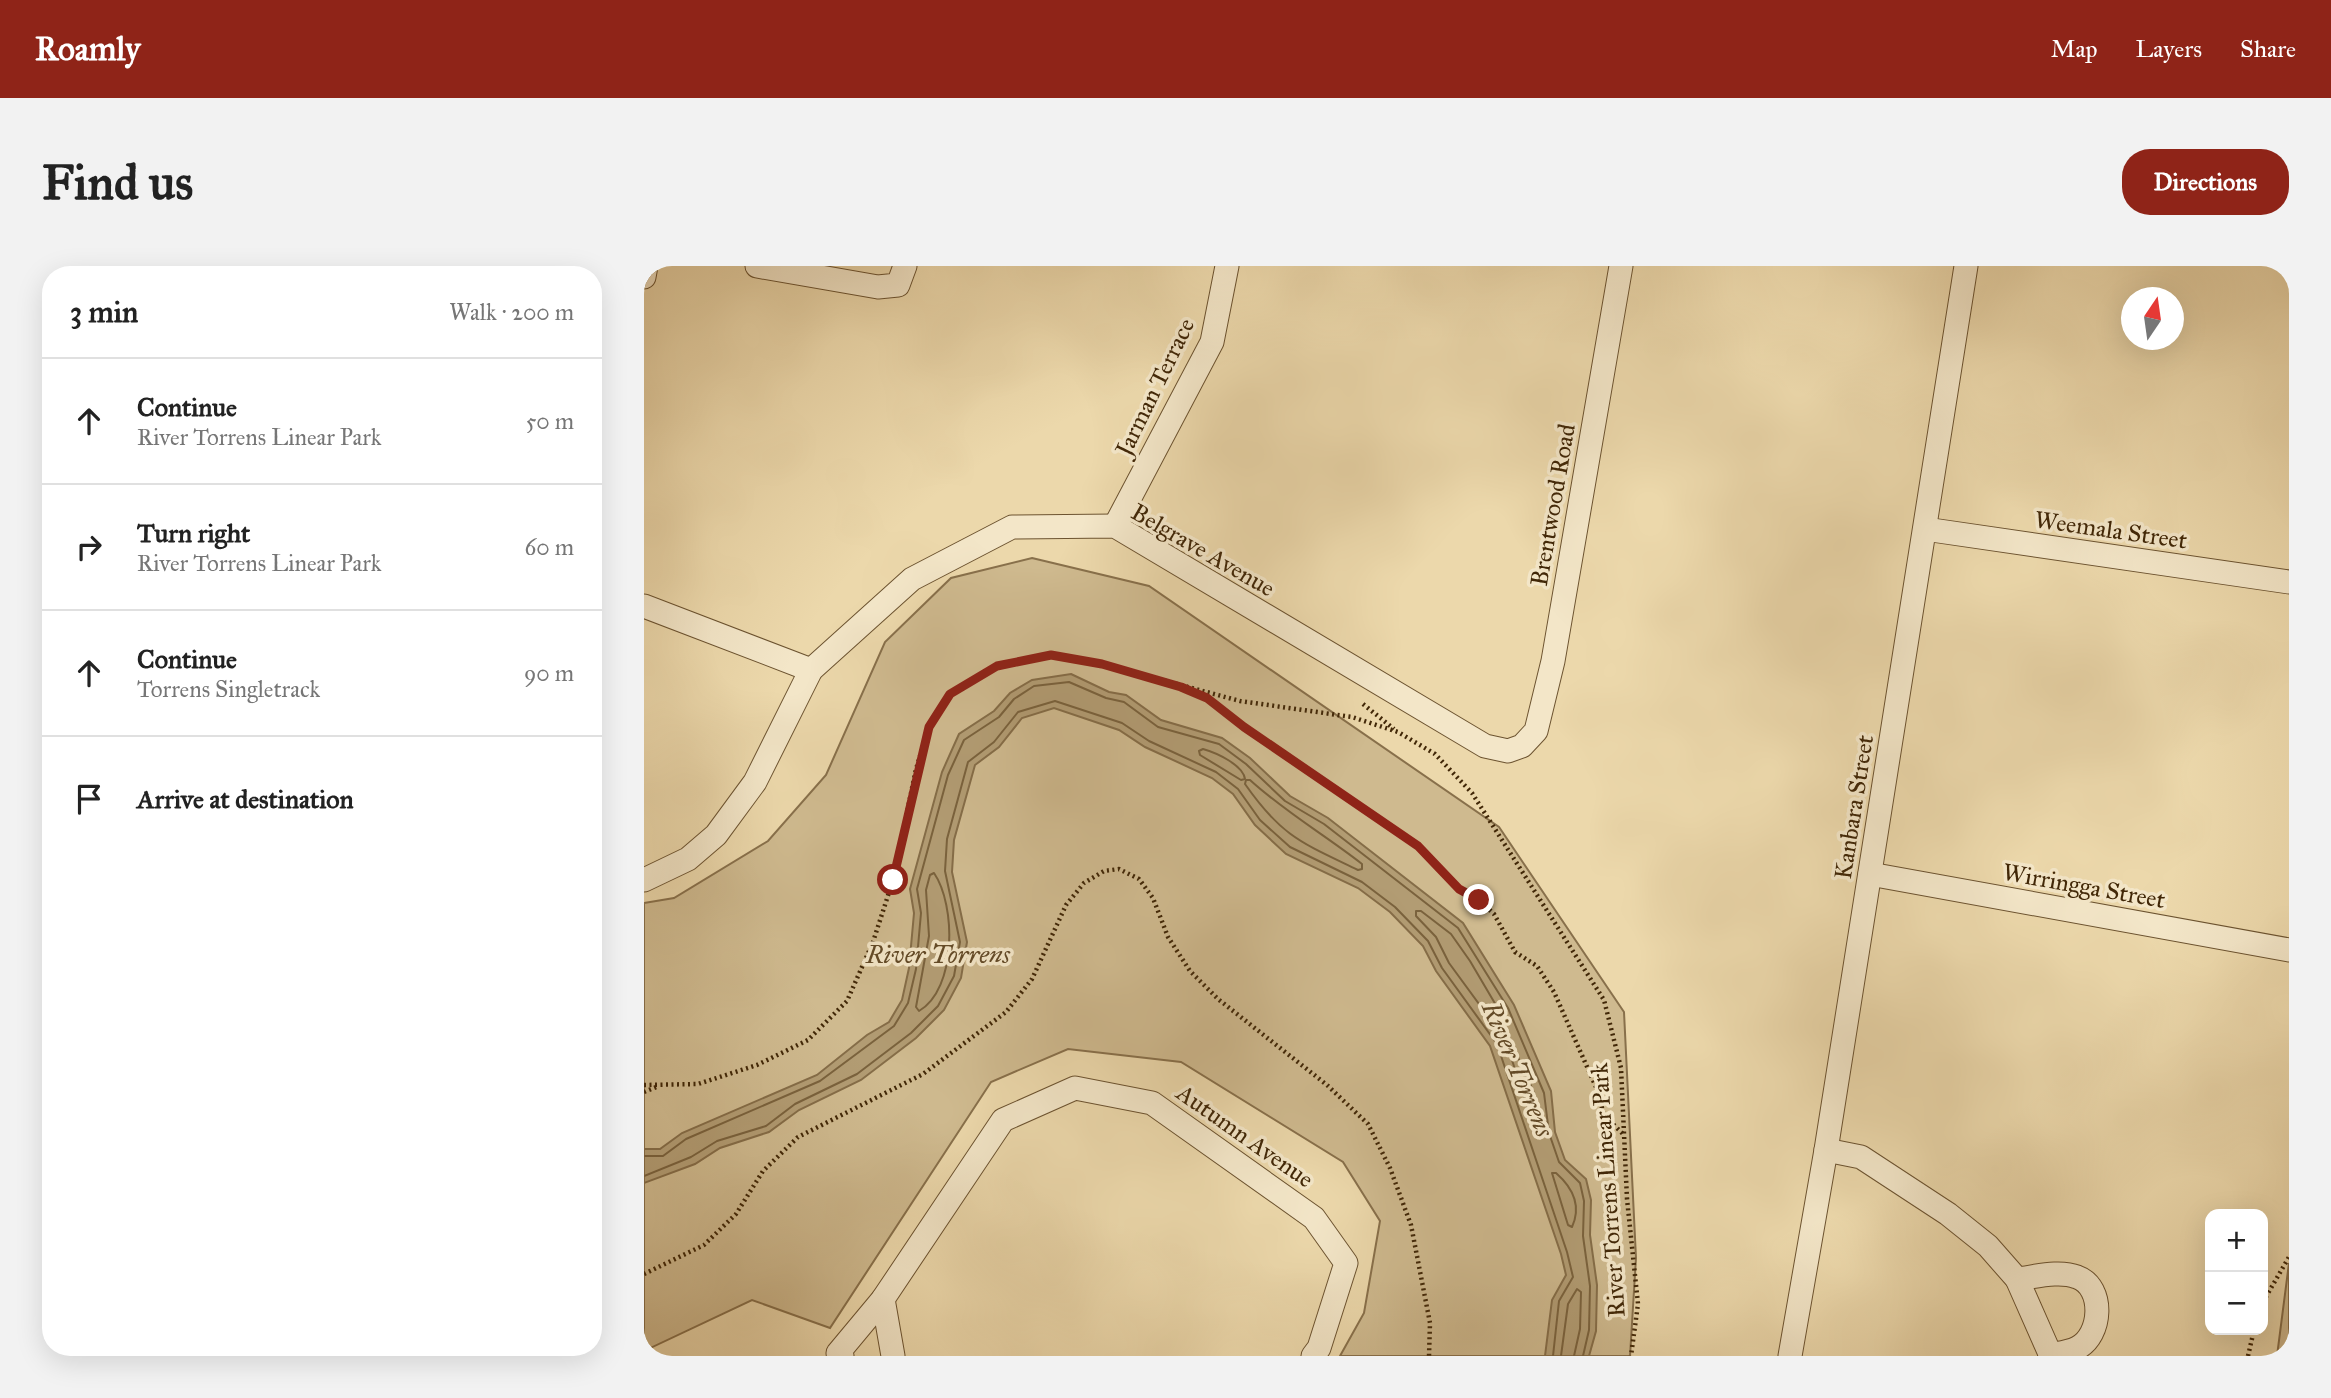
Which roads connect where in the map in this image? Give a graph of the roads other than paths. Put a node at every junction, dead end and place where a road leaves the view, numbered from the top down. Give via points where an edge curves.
1 (646, 266) edge
2 (757, 266) edge
3 (905, 266) edge
4 (1227, 266) edge
5 (1621, 266) edge
6 (1966, 266) edge
7 (644, 276) edge
8 (1115, 526) junction
9 (1925, 529) junction
10 (2289, 582) edge
11 (644, 606) edge
12 (811, 670) junction
13 (1522, 747) joint
14 (1870, 874) junction
15 (644, 880) edge
16 (2289, 950) edge
17 (1826, 1150) junction
18 (2017, 1279) junction
19 (883, 1299) junction
20 (2051, 1355) edge
21 (842, 1356) edge
22 (893, 1356) edge
23 (1313, 1356) edge
24 (1790, 1356) edge

1 - 7 street
2 - 3 street via 878,287 898,285
4 - 8 street, Jarman Terrace via 1212,342
5 - 13 street, Brentwood Road via 1553,662 1536,731
6 - 9 street, Kanbara Street
8 - 12 street, Belgrave Avenue via 1012,527 912,579
8 - 13 street, Belgrave Avenue via 1485,746 1508,751
9 - 10 street, Weemala Street
9 - 14 street, Kanbara Street
11 - 12 street
12 - 15 street, Belgrave Avenue via 755,782 716,835 688,859
14 - 16 street, Wirringga Street
14 - 17 street, Kanbara Street
17 - 18 street via 1861,1157 1948,1214
17 - 24 street, Kanbara Street
18 - 20 street
18 - 20 street via 2077,1277 2093,1290 2094,1330 2078,1348
19 - 21 street, Autumn Avenue via 838,1353
19 - 22 street
19 - 23 street, Autumn Avenue via 1003,1119 1075,1088 1152,1103 1314,1217 1346,1263

